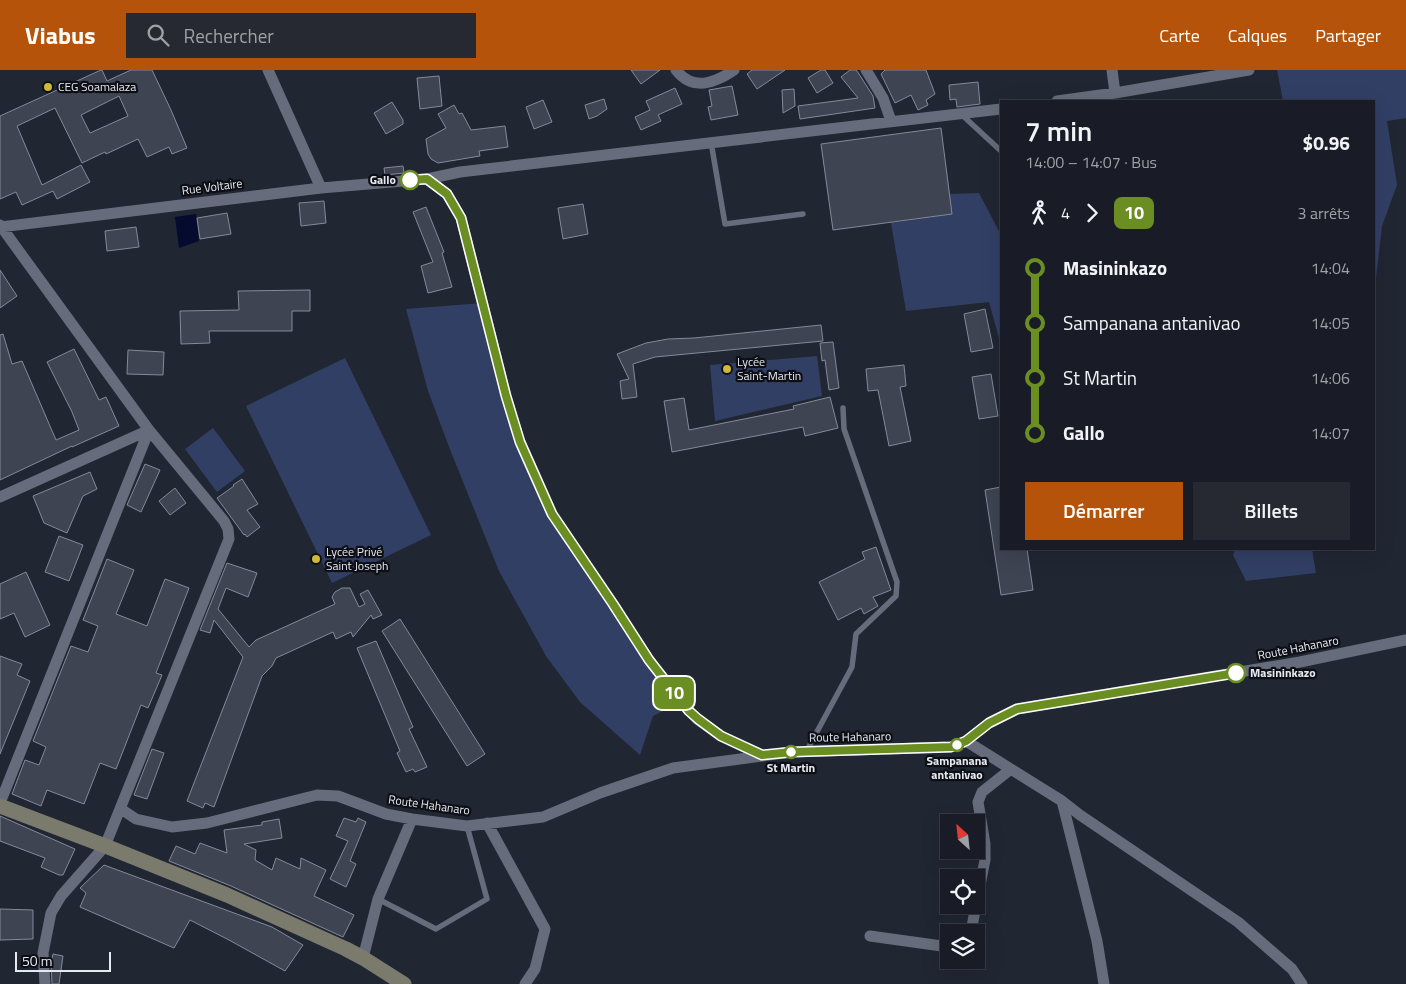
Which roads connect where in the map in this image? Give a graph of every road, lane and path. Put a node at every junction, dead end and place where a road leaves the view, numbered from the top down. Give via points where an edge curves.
1 (268, 70) edge
2 (676, 70) edge
3 (734, 70) edge
4 (866, 70) edge
5 (1112, 70) edge
6 (1249, 70) edge
7 (1115, 93) junction
8 (1064, 100) edge
9 (1000, 109) edge
10 (961, 114) junction
11 (891, 121) junction
12 (711, 142) junction
13 (1000, 150) edge
14 (427, 179) junction
15 (321, 188) junction
16 (803, 214) dead end
17 (0, 226) edge
18 (842, 408) dead end
19 (149, 430) junction
20 (0, 498) edge
21 (1406, 640) edge
22 (966, 741) junction
23 (806, 752) junction
24 (762, 755) junction
25 (1011, 769) junction
26 (1062, 801) junction
27 (0, 804) edge
28 (121, 809) junction
29 (412, 819) junction
30 (487, 823) junction
31 (467, 826) junction
32 (105, 846) junction
33 (983, 869) edge
34 (378, 899) junction
35 (870, 936) dead end
36 (940, 946) edge
37 (363, 958) junction
38 (44, 984) edge
39 (404, 984) edge
40 (525, 984) edge
41 (1104, 984) edge
42 (1302, 984) edge

1 - 15 street
2 - 3 street via 691,82 702,84 722,78
4 - 11 street via 883,98
5 - 7 street
6 - 7 street
7 - 8 street
9 - 10 street, Rue Voltaire
10 - 11 street, Rue Voltaire
10 - 13 lane
11 - 12 street, Rue Voltaire
12 - 14 street, Rue Voltaire via 460,172
12 - 16 lane via 725,224
14 - 15 street, Rue Voltaire
14 - 24 street via 447,194 461,218 520,442 552,514 649,660 681,702 721,736
15 - 17 street, Rue Voltaire
17 - 19 street
18 - 23 lane via 844,429 897,582 896,596 856,634 852,667
19 - 20 street
19 - 27 street
19 - 28 street via 224,521 228,539
21 - 22 street, Route Hahanaro via 1291,664 1017,709 989,723
22 - 23 street, Route Hahanaro via 951,747
22 - 25 street
23 - 24 street, Route Hahanaro
24 - 30 street, Route Hahanaro via 673,768 543,817
25 - 26 street
25 - 33 street via 982,792 978,802 985,844
26 - 41 street via 1097,941
26 - 42 street via 1238,922 1292,969
27 - 32 main road
28 - 29 street, Route Hahanaro via 136,819 172,827 207,823 317,795 338,796 386,814
28 - 32 street
29 - 31 street, Route Hahanaro
29 - 34 street
30 - 31 street, Route Hahanaro
30 - 40 street via 545,929 535,969
31 - 34 lane via 487,899 436,929
32 - 37 main road via 227,895
32 - 38 street via 61,896 51,913 44,953
34 - 37 street
35 - 36 street
37 - 39 main road

